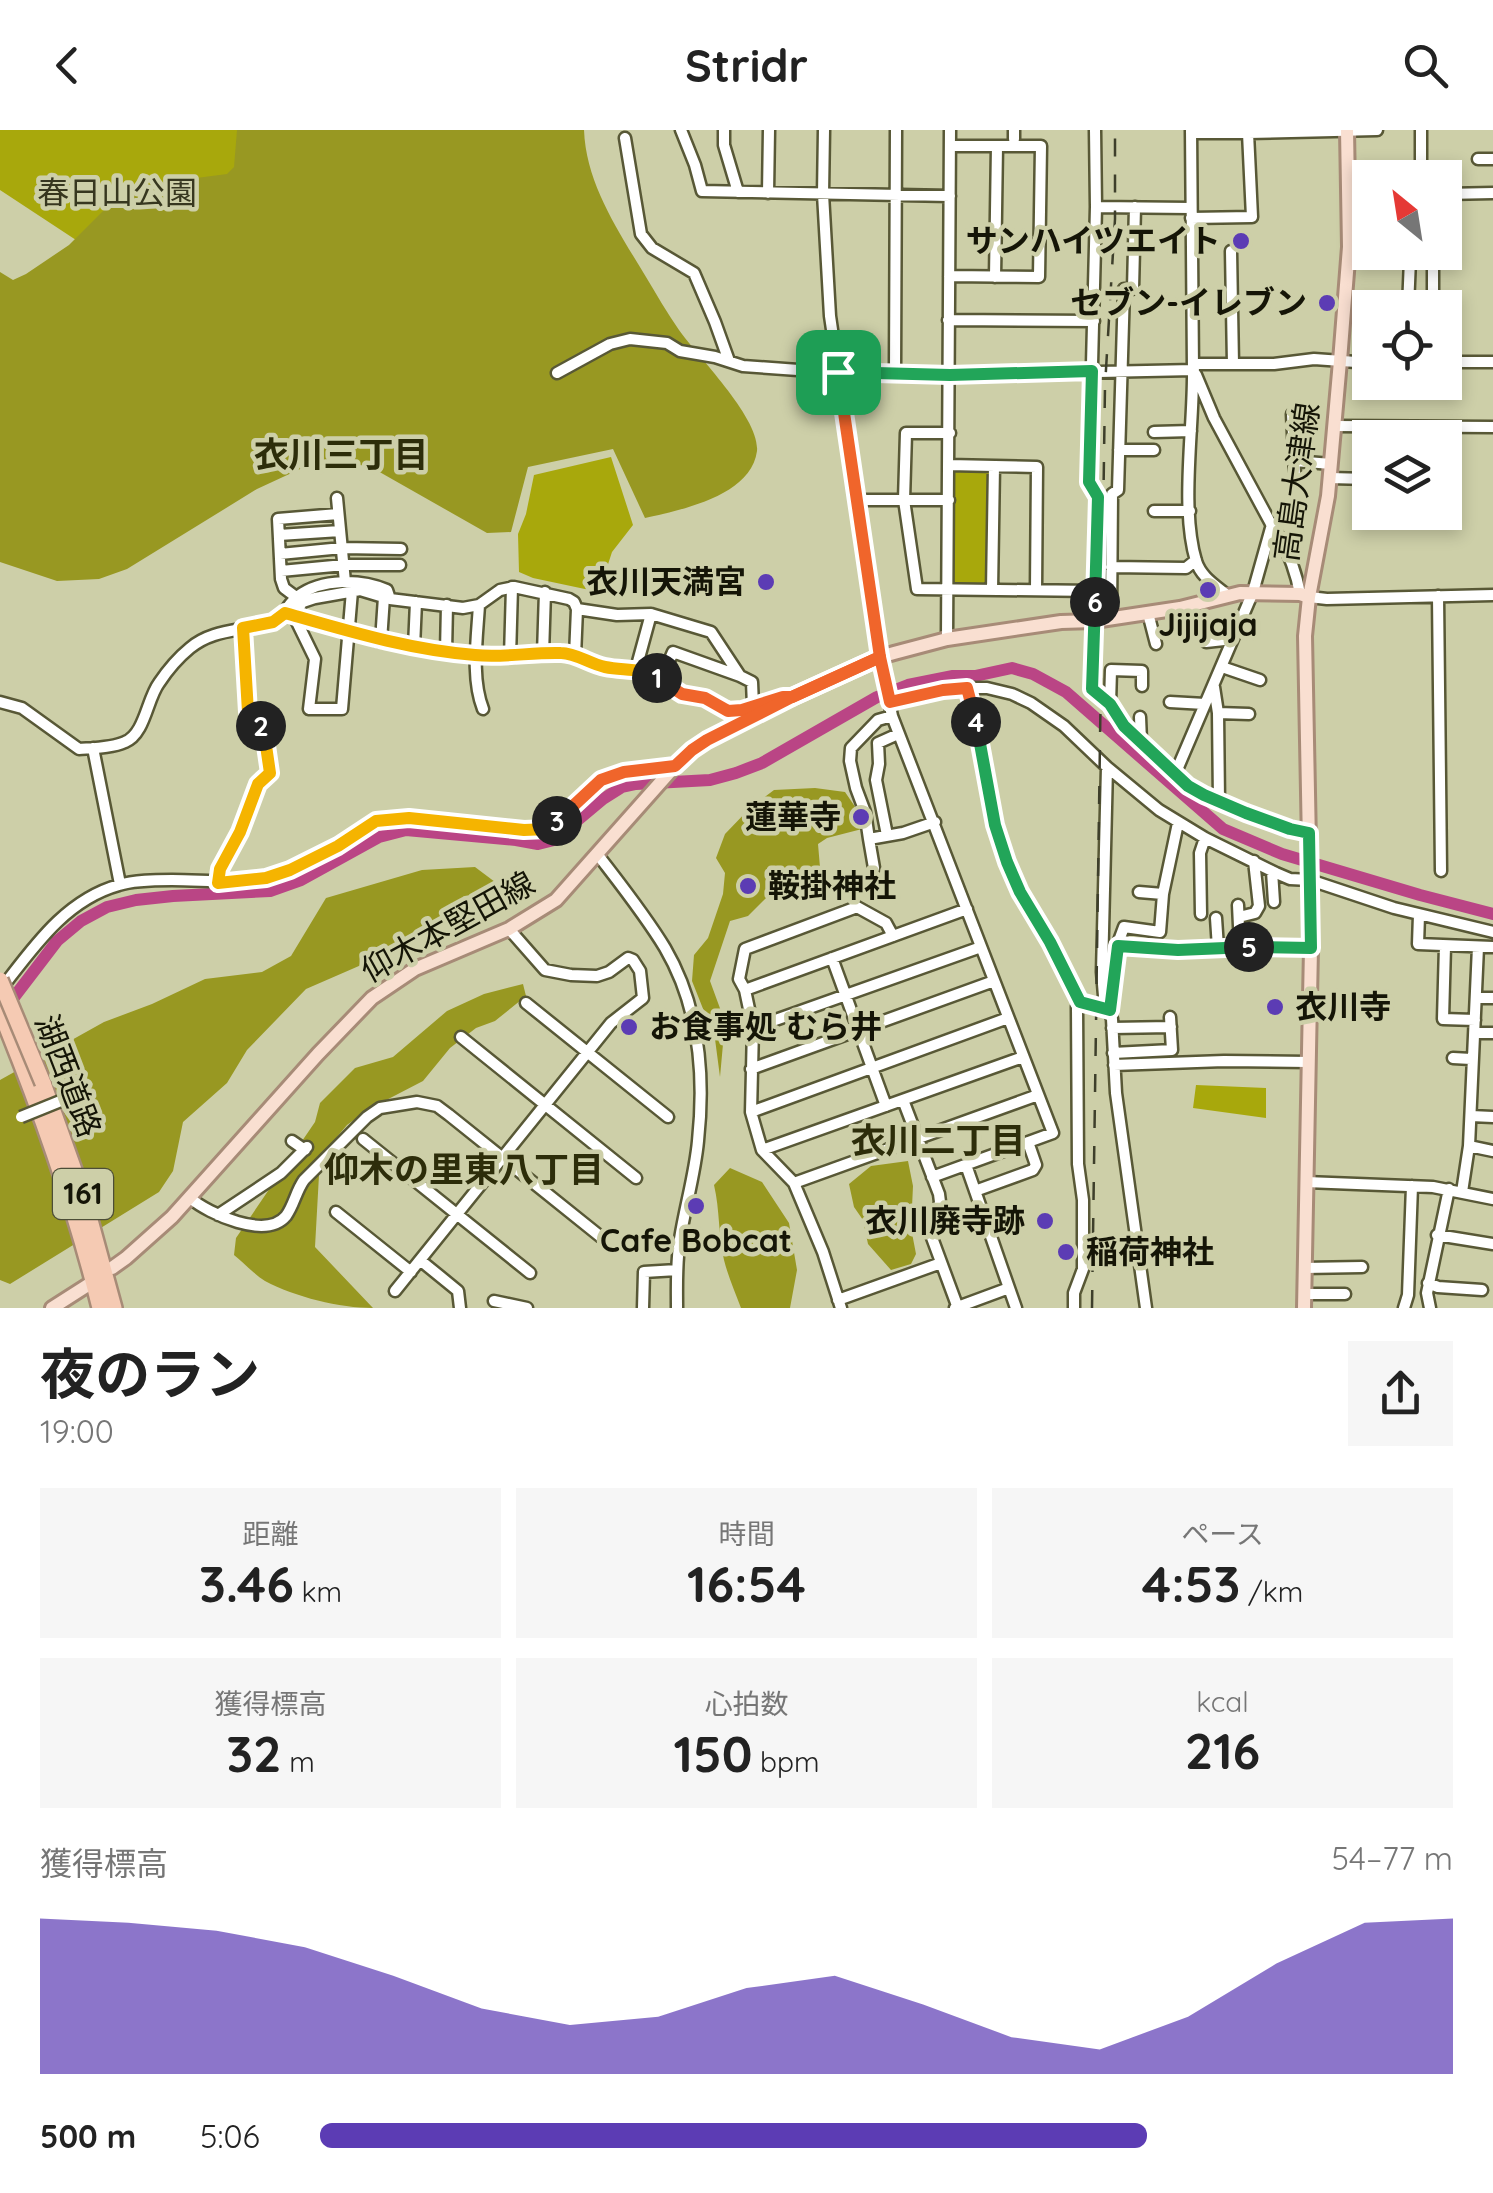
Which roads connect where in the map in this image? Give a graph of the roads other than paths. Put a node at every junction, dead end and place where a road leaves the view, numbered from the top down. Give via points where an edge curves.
1 (681, 130) edge
2 (724, 130) edge
3 (769, 130) edge
4 (824, 130) edge
5 (896, 130) edge
6 (950, 130) edge
7 (980, 130) edge
8 (1096, 130) edge
9 (1377, 130) edge
10 (1421, 130) edge
11 (1347, 131) edge
12 (1191, 132) edge
13 (1248, 133) junction
14 (625, 138) dead end
15 (950, 146) junction
16 (979, 146) junction
17 (996, 146) junction
18 (1478, 159) dead end
19 (1493, 159) edge
20 (1421, 160) edge
21 (738, 192) junction
22 (768, 192) junction
23 (1493, 192) edge
24 (1462, 193) edge
25 (823, 194) junction
26 (896, 194) junction
27 (950, 196) junction
28 (1096, 207) junction
29 (1135, 207) junction
30 (1191, 213) junction
31 (1232, 251) dead end
32 (949, 276) junction
33 (995, 276) junction
34 (948, 320) junction
35 (1094, 321) junction
36 (729, 361) junction
37 (1340, 361) junction
38 (1352, 361) edge
39 (1462, 362) edge
40 (1493, 362) edge
41 (1233, 364) junction
42 (1193, 367) junction
43 (1092, 371) junction
44 (1122, 371) junction
45 (838, 372) junction
46 (556, 373) dead end
47 (895, 373) junction
48 (950, 375) junction
49 (1292, 414) dead end
50 (1334, 426) junction
51 (1493, 427) edge
52 (1190, 431) junction
53 (1154, 432) dead end
54 (950, 433) junction
55 (1119, 450) junction
56 (1154, 450) dead end
57 (1295, 461) junction
58 (950, 465) junction
59 (994, 466) junction
60 (1330, 471) junction
61 (1296, 475) dead end
62 (1352, 476) edge
63 (337, 498) dead end
64 (856, 500) junction
65 (904, 500) junction
66 (949, 500) junction
67 (1154, 511) dead end
68 (1190, 511) junction
69 (338, 514) junction
70 (1271, 528) junction
71 (340, 531) junction
72 (278, 535) junction
73 (342, 548) junction
74 (402, 548) dead end
75 (280, 554) junction
76 (1196, 560) junction
77 (400, 565) dead end
78 (344, 566) junction
79 (1112, 567) junction
80 (281, 571) junction
81 (349, 587) junction
82 (512, 587) junction
83 (948, 589) junction
84 (992, 590) junction
85 (1036, 590) junction
86 (1096, 591) junction
87 (545, 592) junction
88 (1253, 592) junction
89 (1226, 595) junction
90 (1493, 595) edge
91 (1305, 596) junction
92 (1438, 596) junction
93 (296, 597) junction
94 (387, 598) junction
95 (416, 602) junction
96 (480, 605) junction
97 (447, 606) junction
98 (577, 609) junction
99 (1148, 613) junction
100 (651, 614) junction
101 (290, 615) junction
102 (1111, 618) junction
103 (1094, 621) junction
104 (243, 628) junction
105 (350, 632) junction
106 (947, 639) junction
107 (1234, 639) junction
108 (381, 641) junction
109 (1206, 642) dead end
110 (1156, 644) dead end
111 (414, 646) junction
112 (446, 652) junction
113 (543, 654) junction
114 (476, 656) junction
115 (510, 656) junction
116 (575, 656) junction
117 (881, 663) junction
118 (1222, 666) junction
119 (636, 669) junction
120 (740, 676) junction
121 (661, 680) junction
122 (1260, 680) dead end
123 (1214, 685) junction
124 (1142, 686) dead end
125 (967, 688) junction
126 (792, 697) junction
127 (889, 699) junction
128 (0, 702) edge
129 (1170, 702) dead end
130 (1110, 704) junction
131 (1205, 704) junction
132 (753, 706) junction
133 (483, 710) dead end
134 (1218, 712) junction
135 (1248, 714) dead end
136 (892, 716) junction
137 (1140, 717) dead end
138 (898, 734) junction
139 (1141, 741) junction
140 (93, 748) junction
141 (675, 766) junction
142 (1107, 767) junction
143 (1176, 772) junction
144 (1219, 801) junction
145 (934, 822) junction
146 (1178, 823) junction
147 (888, 835) junction
148 (1309, 837) junction
149 (1205, 838) junction
150 (870, 839) junction
151 (598, 855) junction
152 (1254, 861) junction
153 (874, 868) dead end
154 (1272, 871) junction
155 (1441, 871) dead end
156 (1310, 877) junction
157 (218, 883) junction
158 (120, 884) junction
159 (1139, 892) dead end
160 (1163, 894) junction
161 (1274, 902) dead end
162 (966, 909) junction
163 (1201, 914) dead end
164 (1419, 915) junction
165 (1216, 918) dead end
166 (510, 929) junction
167 (1493, 932) edge
168 (893, 936) junction
169 (1118, 946) junction
170 (1445, 946) junction
171 (1478, 946) junction
172 (981, 947) junction
173 (1493, 947) edge
174 (1218, 948) junction
175 (1240, 948) junction
176 (1311, 948) junction
177 (832, 958) junction
178 (0, 980) edge
179 (994, 981) junction
180 (745, 990) junction
181 (0, 991) edge
182 (845, 995) junction
183 (1476, 998) junction
184 (1493, 998) edge
185 (1080, 1002) junction
186 (526, 1004) dead end
187 (0, 1010) edge
188 (1110, 1010) junction
189 (1008, 1018) junction
190 (1475, 1027) junction
191 (753, 1028) junction
192 (1112, 1028) junction
193 (858, 1030) junction
194 (1493, 1033) edge
195 (460, 1038) dead end
196 (588, 1051) junction
197 (1023, 1056) junction
198 (1453, 1058) dead end
199 (1114, 1059) junction
200 (1472, 1059) junction
201 (1308, 1062) junction
202 (750, 1068) junction
203 (872, 1068) junction
204 (38, 1085) junction
205 (1038, 1095) junction
206 (68, 1098) dead end
207 (903, 1100) junction
208 (545, 1105) junction
209 (886, 1106) junction
210 (751, 1112) junction
211 (668, 1116) dead end
212 (1471, 1116) junction
213 (1493, 1117) edge
214 (21, 1118) dead end
215 (917, 1138) junction
216 (364, 1139) dead end
217 (292, 1141) dead end
218 (1028, 1142) junction
219 (1469, 1146) junction
220 (762, 1150) junction
221 (1493, 1151) edge
222 (501, 1158) junction
223 (966, 1165) junction
224 (932, 1177) junction
225 (636, 1178) dead end
226 (1306, 1182) junction
227 (794, 1183) junction
228 (1412, 1186) junction
229 (1448, 1189) junction
230 (975, 1191) junction
231 (1462, 1192) junction
232 (190, 1198) junction
233 (1493, 1199) edge
234 (336, 1212) dead end
235 (458, 1213) junction
236 (218, 1215) junction
237 (1437, 1234) junction
238 (600, 1237) dead end
239 (1493, 1244) edge
240 (420, 1260) junction
241 (941, 1262) junction
242 (1410, 1263) junction
243 (1431, 1267) junction
244 (112, 1268) dead end
245 (1304, 1268) junction
246 (1362, 1268) dead end
247 (676, 1270) junction
248 (410, 1272) junction
249 (530, 1273) dead end
250 (1428, 1283) junction
251 (88, 1285) dead end
252 (1009, 1288) junction
253 (1482, 1290) dead end
254 (396, 1291) dead end
255 (1345, 1294) dead end
256 (494, 1301) dead end
257 (1304, 1301) edge
258 (840, 1304) edge
259 (60, 1306) edge
260 (100, 1308) edge
261 (114, 1308) edge
262 (460, 1308) edge
263 (527, 1308) edge
264 (643, 1308) edge
265 (677, 1308) edge
266 (956, 1308) edge
267 (1016, 1308) edge
268 (1074, 1308) edge
269 (1146, 1308) edge
270 (1404, 1308) edge
271 (1430, 1308) edge

1 - 21 street via 702,191
2 - 21 street
3 - 22 street
4 - 25 street
5 - 26 street
6 - 15 street
7 - 16 street
8 - 28 street
9 - 11 street
10 - 20 street
11 - 13 street
11 - 37 main road, 高島大津線 via 1349,248
12 - 13 street
12 - 30 street
13 - 30 street via 1252,217
14 - 36 street via 641,234 694,273
15 - 16 street
15 - 27 street
16 - 17 street
17 - 33 street
17 - 33 street via 1041,146 1039,277
18 - 19 street
21 - 22 street
22 - 25 street
23 - 24 street
25 - 26 street
25 - 45 street
26 - 27 street
26 - 47 street
27 - 32 street
28 - 29 street
28 - 35 street
29 - 30 street
29 - 44 street
30 - 42 street
31 - 41 street
32 - 33 street
32 - 34 street
34 - 35 street
34 - 48 street
35 - 43 street
36 - 45 street
36 - 46 street via 630,339
37 - 38 street
37 - 41 street
37 - 50 main road, 高島大津線
39 - 40 street
41 - 42 street
42 - 44 street
42 - 52 street
42 - 70 street
43 - 44 street
43 - 48 street
43 - 86 street via 1089,482 1098,497
44 - 55 street
45 - 47 street
45 - 64 street
47 - 48 street
48 - 54 street
49 - 57 street
50 - 51 street
50 - 60 main road, 高島大津線
52 - 53 street
52 - 68 street
54 - 58 street
54 - 65 street via 906,432
55 - 56 street
55 - 79 street
57 - 60 street
57 - 61 street
58 - 59 street
58 - 66 street
59 - 84 street
59 - 85 street via 1037,467
60 - 62 street
60 - 91 main road, 高島大津線
63 - 69 street
64 - 65 street
64 - 117 street
65 - 66 street
65 - 83 street via 917,589
66 - 83 street
67 - 68 street
68 - 76 street
69 - 71 street
69 - 72 street via 278,519
70 - 88 street
70 - 91 street
71 - 72 street
71 - 73 street
72 - 75 street
73 - 74 street
73 - 75 street
73 - 78 street
75 - 80 street
76 - 79 street via 1186,568
76 - 89 street
77 - 78 street
78 - 80 street
78 - 81 street
79 - 102 street
80 - 93 street via 284,588
81 - 93 street via 316,588
81 - 94 street via 374,584 387,590
81 - 101 street via 304,602
81 - 105 street
82 - 87 street
82 - 96 street
82 - 115 street
83 - 84 street
83 - 106 street
84 - 85 street
85 - 86 street
86 - 103 street
87 - 98 street via 570,598
87 - 113 street
88 - 89 main road, 仰木本堅田線
88 - 91 main road, 仰木本堅田線
88 - 107 street
89 - 99 main road, 仰木本堅田線
90 - 92 street
91 - 92 street
91 - 148 main road, 高島大津線
92 - 155 street
93 - 101 street
94 - 95 street
94 - 108 street
95 - 97 street
95 - 111 street
96 - 97 street
96 - 114 street
97 - 112 street
98 - 100 street
98 - 116 street
99 - 102 main road, 仰木本堅田線
99 - 110 street
100 - 119 street
100 - 120 street via 711,632
101 - 104 street
101 - 105 street
101 - 105 street via 315,658 308,709 342,709
102 - 103 main road, 仰木本堅田線
103 - 106 main road, 仰木本堅田線
103 - 130 street via 1092,689
104 - 140 street via 189,648 157,685 131,738
104 - 157 street via 248,712 264,732 270,773 258,784
105 - 108 street
106 - 117 main road, 仰木本堅田線
107 - 109 street
107 - 118 street
108 - 111 street
111 - 112 street
112 - 114 street
113 - 115 street
113 - 116 street
114 - 115 street
114 - 133 street
116 - 119 street via 607,668
117 - 126 main road, 仰木本堅田線
117 - 127 street
118 - 122 street
118 - 123 street
119 - 121 street
120 - 121 street via 673,652
120 - 132 street via 752,682
121 - 132 street via 728,711
123 - 131 street
123 - 134 street
124 - 130 street via 1142,671 1111,670
125 - 127 street
125 - 142 street via 998,690 1031,703
125 - 185 street via 1007,862
126 - 132 street
126 - 141 main road, 仰木本堅田線 via 707,740
127 - 136 street
128 - 140 street via 22,708 74,747
129 - 131 street
130 - 139 street
131 - 143 street
134 - 135 street
134 - 144 street
136 - 138 street
136 - 150 street via 878,720 851,748
137 - 139 street
138 - 145 street
138 - 147 street via 878,743 876,780
139 - 143 street
140 - 158 street
141 - 151 main road, 仰木本堅田線
141 - 157 street via 601,780 548,829 390,818 290,870
142 - 146 street
142 - 188 street via 1102,972
143 - 144 street
144 - 148 street
145 - 147 street
145 - 162 street
146 - 149 street
146 - 160 street
147 - 150 street
148 - 156 main road, 高島大津線
149 - 152 street
149 - 163 street
150 - 153 street
151 - 166 main road, 仰木本堅田線 via 556,900
151 - 247 street via 667,952 699,1052 698,1144
152 - 154 street
152 - 175 street via 1259,906 1255,914 1238,911
154 - 156 street via 1290,880
154 - 161 street
156 - 164 street
156 - 176 main road
157 - 158 street
158 - 181 street via 73,907
159 - 160 street
160 - 169 street via 1160,932 1124,927
162 - 168 street
162 - 172 street
164 - 167 street
164 - 170 street via 1418,944
165 - 174 street
166 - 196 street via 545,970 597,976 628,958 637,964 643,998
166 - 232 main road, 仰木本堅田線 via 415,969 372,998
168 - 177 street
168 - 180 street via 886,923 857,907 744,949 739,979
169 - 174 street
169 - 188 street
170 - 171 street
170 - 190 street via 1444,1019
171 - 173 street
171 - 183 street
172 - 179 street
172 - 182 street
174 - 175 street
175 - 176 street
176 - 201 main road
177 - 180 street
177 - 182 street
178 - 204 highway, 湖西道路 / 161, bridge
179 - 189 street
179 - 193 street
180 - 191 street
182 - 191 street
182 - 193 street
183 - 184 street
183 - 190 street
185 - 188 street
185 - 268 street via 1082,1269
186 - 196 street
187 - 204 highway, 湖西道路 / 161
188 - 192 street
189 - 197 street
189 - 203 street
190 - 194 street
190 - 200 street
191 - 202 street
192 - 199 street
192 - 199 street via 1171,1022 1172,1050
193 - 202 street
193 - 203 street
195 - 208 street
196 - 208 street
196 - 211 street
197 - 205 street
197 - 207 street
198 - 200 street
199 - 201 street
199 - 269 street
200 - 212 street
201 - 226 main road
202 - 210 street
203 - 209 street
203 - 210 street
204 - 260 highway, 湖西道路 / 161
204 - 261 highway, 湖西道路 / 161 via 84,1198
205 - 215 street
205 - 218 street via 1053,1134
206 - 214 street, bridge
207 - 209 street
207 - 215 street
208 - 222 street
208 - 225 street
209 - 220 street
210 - 220 street
212 - 213 street
212 - 219 street
215 - 224 street
215 - 227 street
216 - 235 street
217 - 236 street via 306,1149
218 - 223 street
218 - 230 street via 1033,1170
219 - 221 street
219 - 231 street
220 - 227 street
222 - 235 street
222 - 236 street via 436,1106 386,1106 367,1116 304,1180 278,1223 255,1225
222 - 238 street
223 - 224 street
223 - 230 street
224 - 241 street via 940,1202 931,1234
226 - 228 street
226 - 245 main road
227 - 258 street
228 - 229 street
228 - 242 street
229 - 231 street
229 - 237 street
230 - 252 street
231 - 233 street
232 - 236 street
232 - 244 main road, 仰木本堅田線
234 - 248 street
235 - 240 street
235 - 249 street
237 - 239 street
237 - 243 street
240 - 248 street
240 - 262 street via 458,1291
241 - 258 street
241 - 266 street
242 - 243 street
242 - 270 street
243 - 250 street
245 - 246 street
245 - 257 main road
247 - 264 street via 644,1272
247 - 265 street
248 - 254 street
250 - 253 street
250 - 271 street
251 - 259 main road
252 - 266 street
252 - 267 street
255 - 257 street
256 - 263 street

